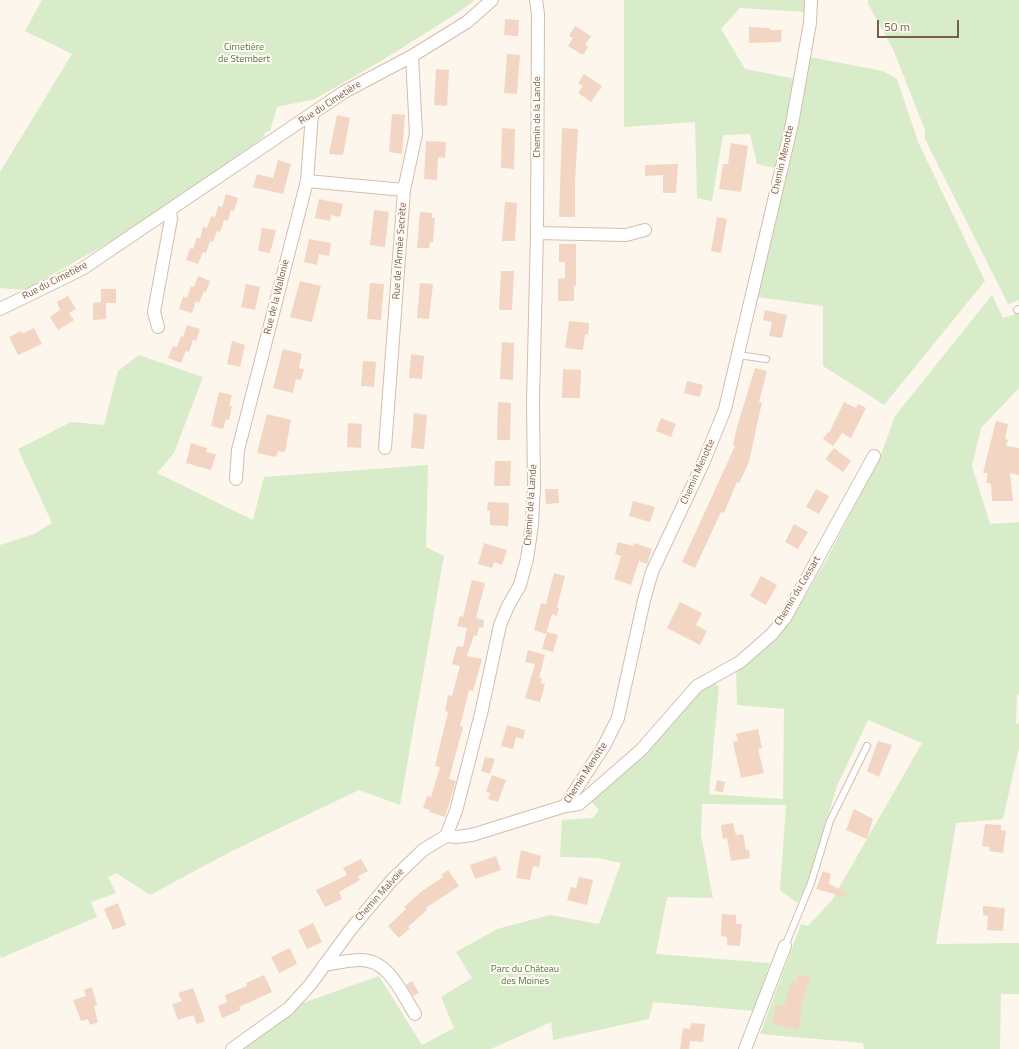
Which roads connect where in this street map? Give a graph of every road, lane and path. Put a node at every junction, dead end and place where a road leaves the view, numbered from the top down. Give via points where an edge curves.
1 (492, 0) edge
2 (535, 0) edge
3 (811, 0) edge
4 (412, 56) junction
5 (312, 114) junction
6 (307, 181) junction
7 (404, 190) junction
8 (170, 211) junction
9 (645, 230) dead end
10 (537, 233) junction
11 (0, 309) edge
12 (158, 326) dead end
13 (738, 355) junction
14 (766, 359) dead end
15 (385, 448) dead end
16 (874, 456) dead end
17 (236, 479) dead end
18 (867, 746) dead end
19 (565, 806) junction
20 (446, 836) junction
21 (785, 946) joint
22 (324, 965) junction
23 (415, 1014) dead end
24 (232, 1049) edge
25 (745, 1049) edge

1 - 4 street, Rue du Cimetière via 468,22
2 - 10 street, Chemin de la Lande via 538,14
3 - 13 street, Chemin Menotte via 810,23 792,124
4 - 5 street, Rue du Cimetière via 363,82
4 - 7 street, Rue de l'Armée Secrète via 416,134
5 - 6 street, Rue de la Wallonie
5 - 8 street, Rue du Cimetière
6 - 7 street
6 - 17 street, Rue de la Wallonie via 238,450
7 - 15 street, Rue de l'Armée Secrète
8 - 11 street, Rue du Cimetière via 82,269
8 - 12 street via 171,219 154,312
9 - 10 street via 626,235
10 - 20 street, Chemin de la Lande via 532,401 534,486 527,559 520,585 500,624 481,714 456,811
13 - 14 lane
13 - 19 street, Chemin Menotte via 725,409 704,461 652,572 618,718 604,746
16 - 19 street, Chemin du Cossart via 792,605 772,634 740,662 697,686 641,750 579,804
18 - 21 lane via 830,821 811,883
19 - 20 street, Chemin Menotte via 472,835 457,838
20 - 22 street, Chemin Malvoie via 423,850 392,880
21 - 25 street
22 - 23 street via 362,960 381,966 392,978
22 - 24 street, Chemin Malvoie via 288,1009

